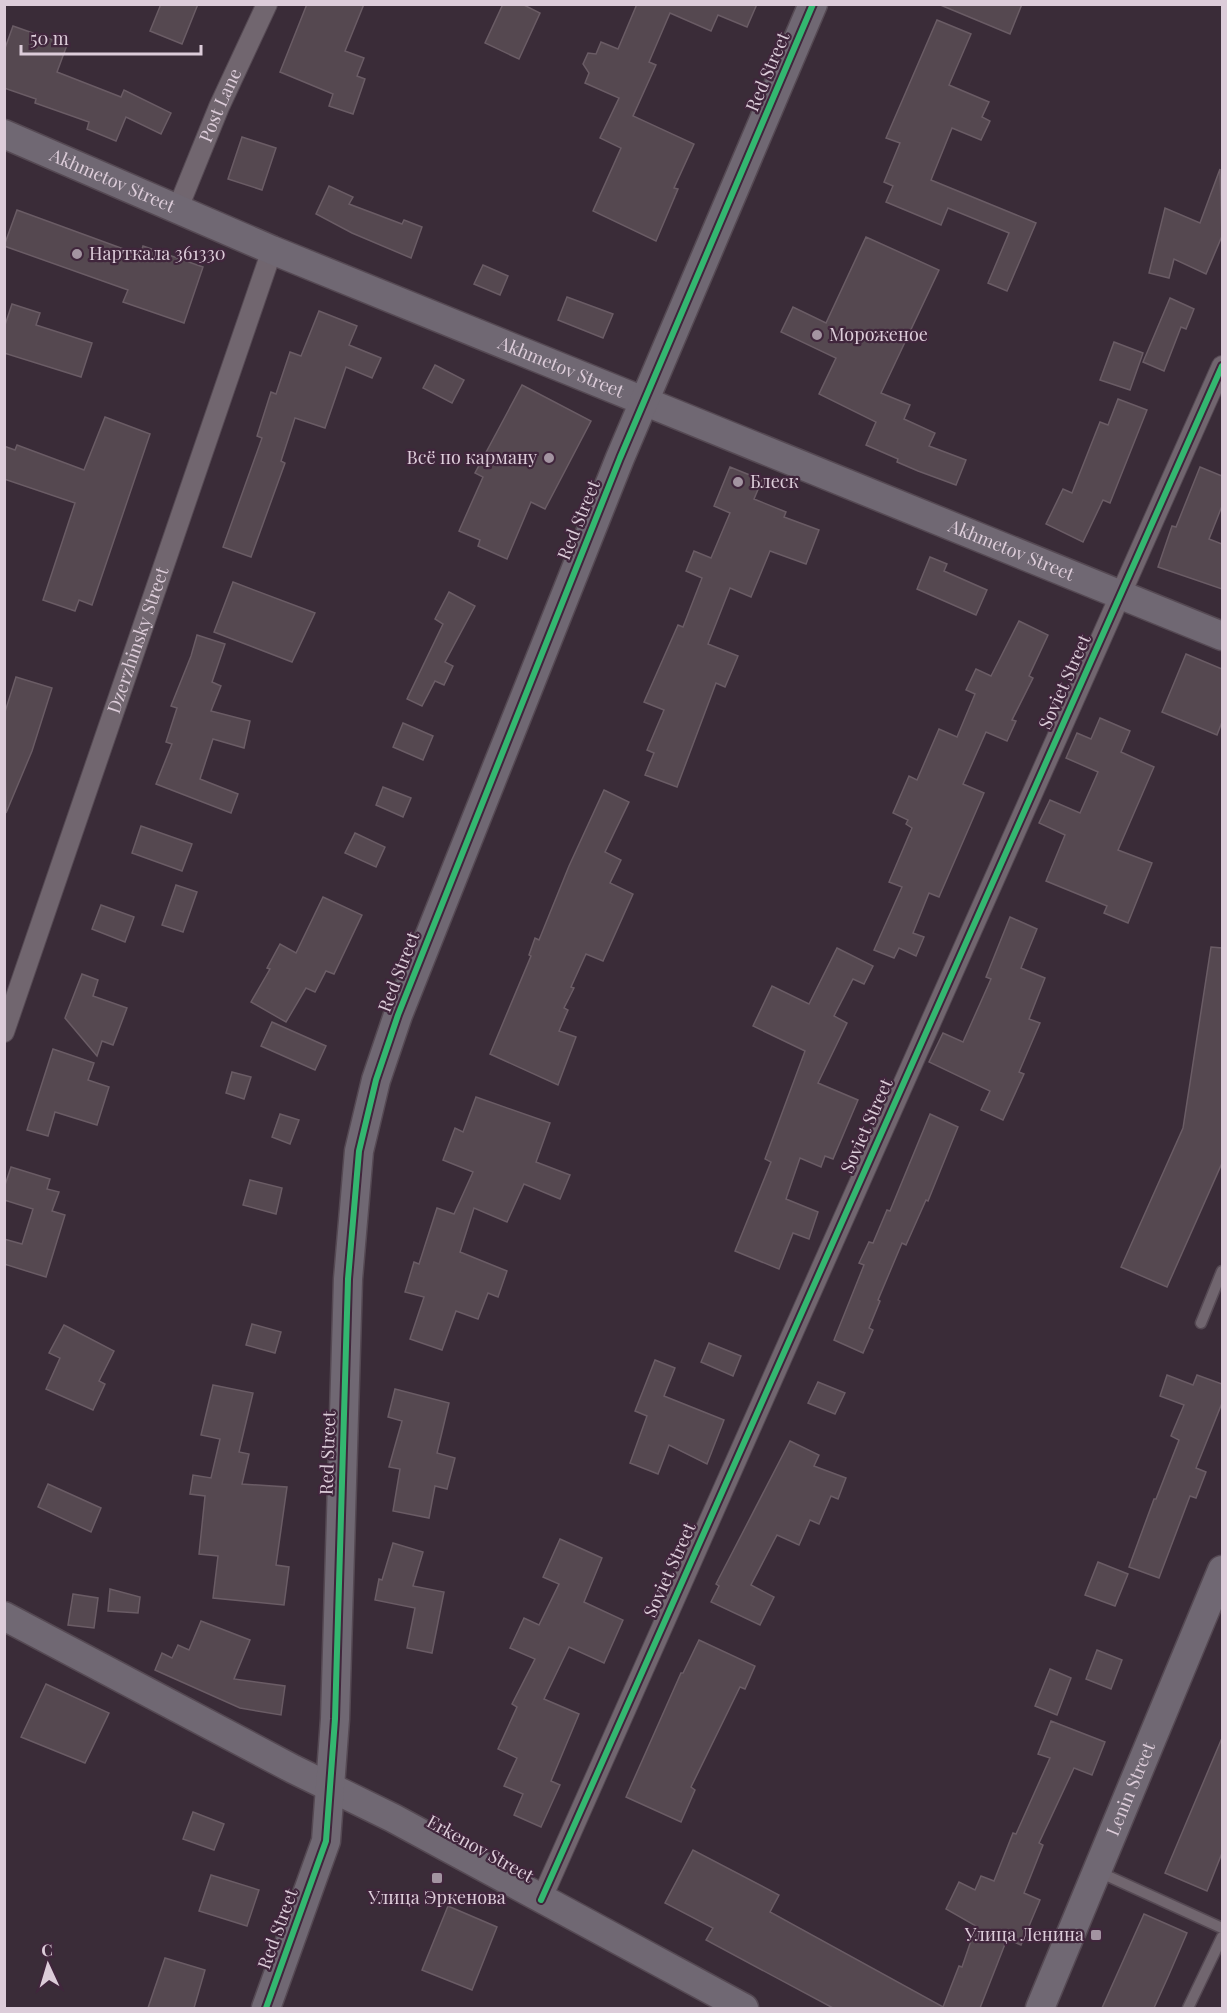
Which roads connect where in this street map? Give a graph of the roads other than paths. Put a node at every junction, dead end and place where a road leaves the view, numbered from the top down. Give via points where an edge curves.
1 (267, 4) edge
2 (813, 4) edge
3 (4, 134) edge
4 (178, 208) junction
5 (272, 250) junction
6 (1222, 366) edge
7 (644, 399) junction
8 (1121, 593) junction
9 (1222, 636) edge
10 (4, 1032) edge
11 (1222, 1271) edge
12 (1201, 1323) dead end
13 (1222, 1570) edge
14 (4, 1616) edge
15 (328, 1787) junction
16 (1096, 1871) junction
17 (541, 1900) junction
18 (1222, 1928) edge
19 (1222, 1937) edge
20 (726, 2005) edge
21 (266, 2008) edge
22 (1040, 2008) edge
23 (1188, 2008) edge

1 - 4 street, Post Lane
2 - 7 street, Red Street
3 - 4 street, Akhmetov Street
4 - 5 street, Akhmetov Street
5 - 7 street, Akhmetov Street
5 - 10 street, Dzerzhinsky Street
6 - 8 street, Soviet Street
7 - 8 street, Akhmetov Street
7 - 15 street, Red Street via 398,1015 358,1151 348,1279 335,1719
8 - 9 street, Akhmetov Street
8 - 17 street, Soviet Street
11 - 12 lane
13 - 16 street, Lenin Street
14 - 15 street, Erkenov Street
15 - 17 street, Erkenov Street via 393,1818
15 - 21 street, Red Street via 326,1841
16 - 18 lane
16 - 22 street, Lenin Street
17 - 20 street, Erkenov Street
19 - 23 lane

